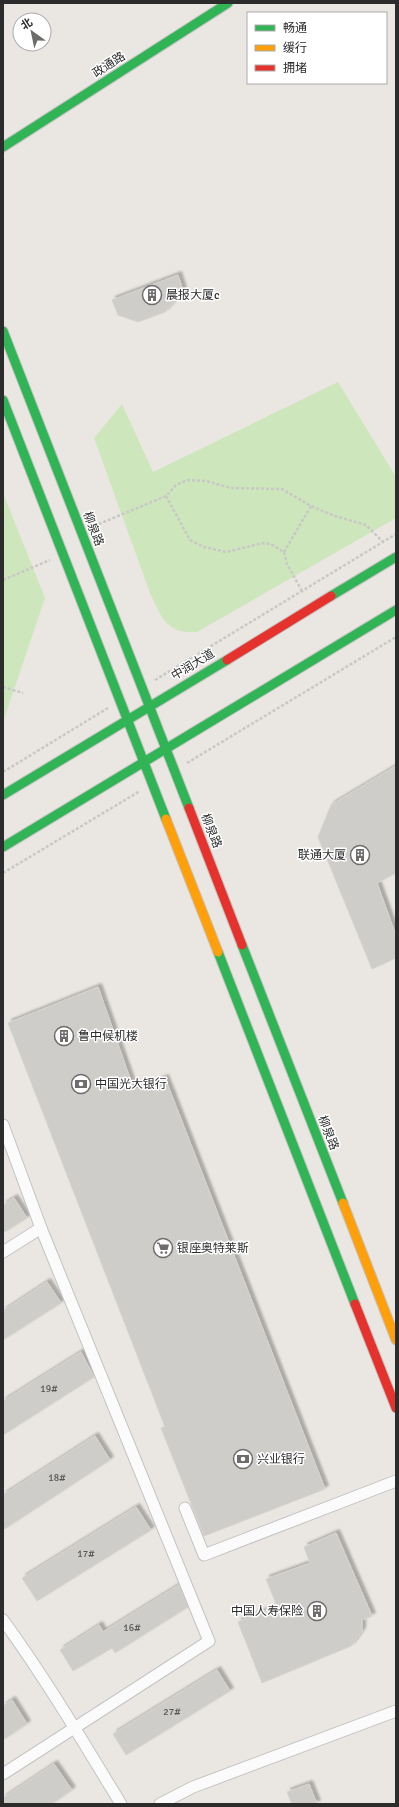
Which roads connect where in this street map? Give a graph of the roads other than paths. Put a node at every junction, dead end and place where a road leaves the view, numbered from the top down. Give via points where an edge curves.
1 (228, 3) edge
2 (3, 147) edge
3 (3, 331) edge
4 (3, 400) edge
5 (396, 557) edge
6 (396, 610) edge
7 (149, 706) junction
8 (128, 720) junction
9 (166, 749) junction
10 (144, 762) junction
11 (3, 795) edge
12 (3, 847) edge
13 (3, 1125) edge
14 (8, 1155) edge
15 (41, 1228) junction
16 (3, 1252) edge
17 (396, 1340) edge
18 (396, 1408) edge
19 (396, 1480) edge
20 (185, 1508) dead end
21 (3, 1620) edge
22 (396, 1711) edge
23 (74, 1727) junction
24 (3, 1774) edge
25 (121, 1804) edge
26 (160, 1804) edge

1 - 2 main road, 政通路
3 - 7 main road, 柳泉路
4 - 8 main road
5 - 7 main road, 中润大道
6 - 9 main road
7 - 8 main road, 中润大道
7 - 9 main road, 柳泉路
8 - 10 main road
8 - 11 main road, 中润大道
9 - 10 main road
9 - 17 main road, 柳泉路
10 - 12 main road
10 - 18 main road
13 - 14 street
14 - 15 street
15 - 16 street
15 - 23 street via 209,1641
19 - 20 street via 204,1556
21 - 23 street
22 - 26 street via 193,1787
23 - 24 street
23 - 25 street

